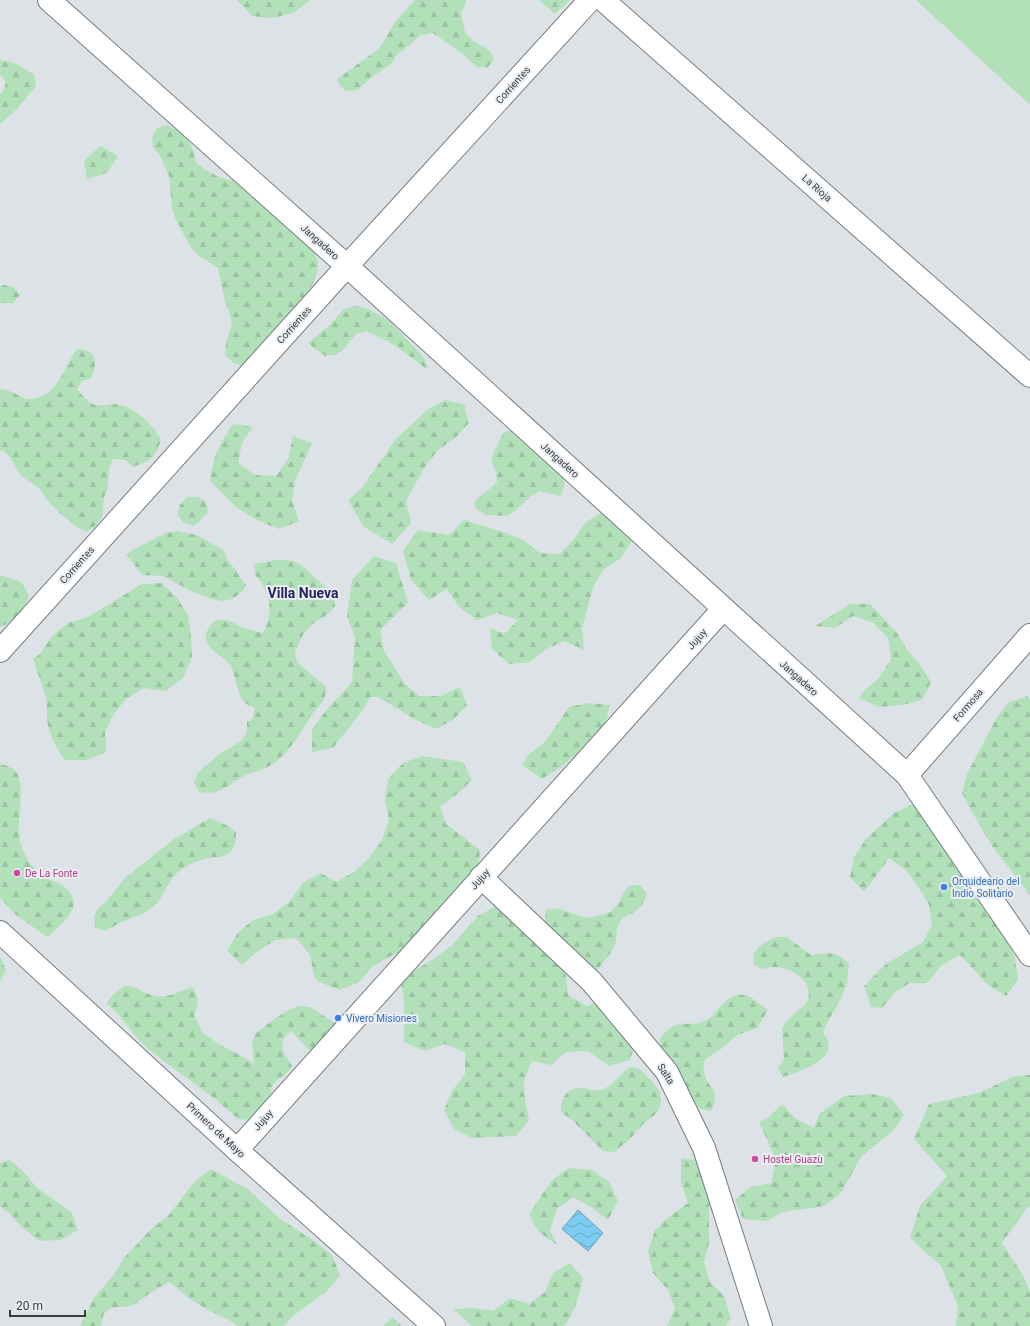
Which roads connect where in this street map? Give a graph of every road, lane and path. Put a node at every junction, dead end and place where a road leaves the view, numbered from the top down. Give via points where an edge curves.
1 (49, 0) edge
2 (590, 0) edge
3 (603, 0) edge
4 (347, 266) junction
5 (1030, 376) edge
6 (723, 609) junction
7 (1030, 635) edge
8 (0, 651) edge
9 (907, 775) junction
10 (481, 877) junction
11 (0, 932) edge
12 (1030, 955) edge
13 (237, 1150) junction
14 (432, 1325) edge
15 (761, 1326) edge

1 - 4 street, Jangadero
2 - 4 street, Corrientes
3 - 5 street, La Rioja
4 - 6 street, Jangadero
4 - 8 street, Corrientes
6 - 9 street, Jangadero
6 - 10 street, Jujuy
7 - 9 street, Formosa
9 - 12 street, Jangadero
10 - 13 street, Jujuy
10 - 15 street, Salta via 592,982 667,1072 704,1148
11 - 13 street, Primero de Mayo
13 - 14 street, Primero de Mayo

